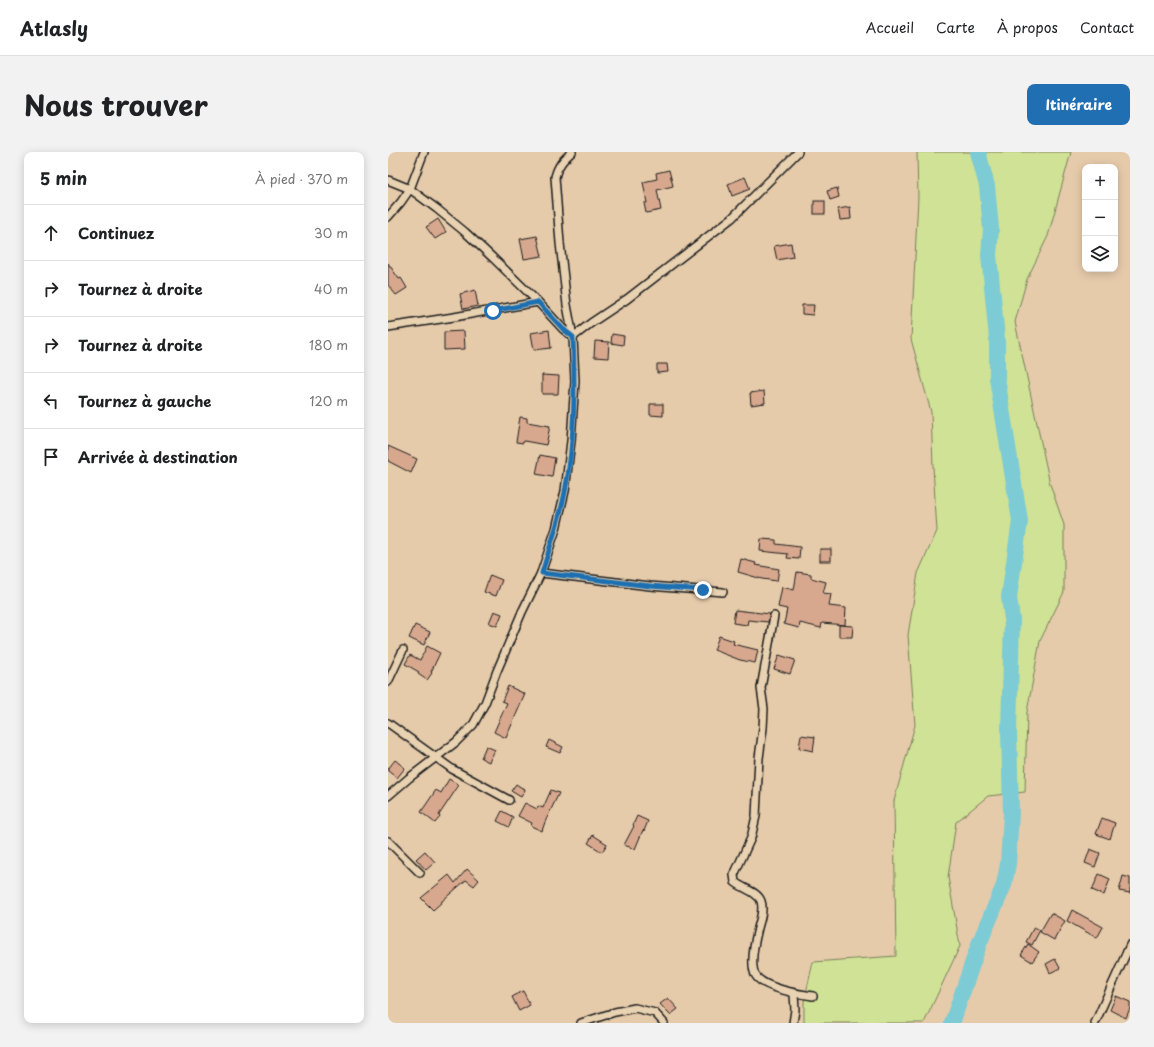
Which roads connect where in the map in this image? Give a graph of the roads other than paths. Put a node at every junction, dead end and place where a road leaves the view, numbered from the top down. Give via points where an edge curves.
1 (424, 152) edge
2 (572, 152) edge
3 (798, 152) edge
4 (388, 180) edge
5 (410, 189) junction
6 (388, 217) edge
7 (538, 302) junction
8 (388, 327) edge
9 (573, 337) junction
10 (542, 573) junction
11 (723, 592) dead end
12 (774, 616) dead end
13 (403, 650) dead end
14 (388, 682) edge
15 (388, 723) edge
16 (436, 757) junction
17 (388, 796) edge
18 (509, 800) dead end
19 (388, 840) edge
20 (420, 873) dead end
21 (1130, 945) edge
22 (794, 994) junction
23 (813, 996) dead end
24 (581, 1023) edge
25 (664, 1023) edge
26 (793, 1023) edge
27 (1095, 1023) edge

1 - 5 street
2 - 9 street via 561,161 555,177 560,243
3 - 9 street via 732,218
4 - 5 street
5 - 6 street
5 - 7 street via 465,232
7 - 8 street
7 - 9 street
9 - 10 street via 575,382 565,491
10 - 11 street
10 - 16 street via 522,612 485,703 473,725
12 - 22 street via 761,688 764,710 756,816 751,838 734,875 735,882 755,893 761,901 762,911 753,960 756,977 767,985
13 - 14 street
15 - 16 street
16 - 17 street
16 - 18 street via 452,769
19 - 20 street
21 - 27 street
22 - 23 street
22 - 26 street
24 - 25 street via 635,1008 655,1013

